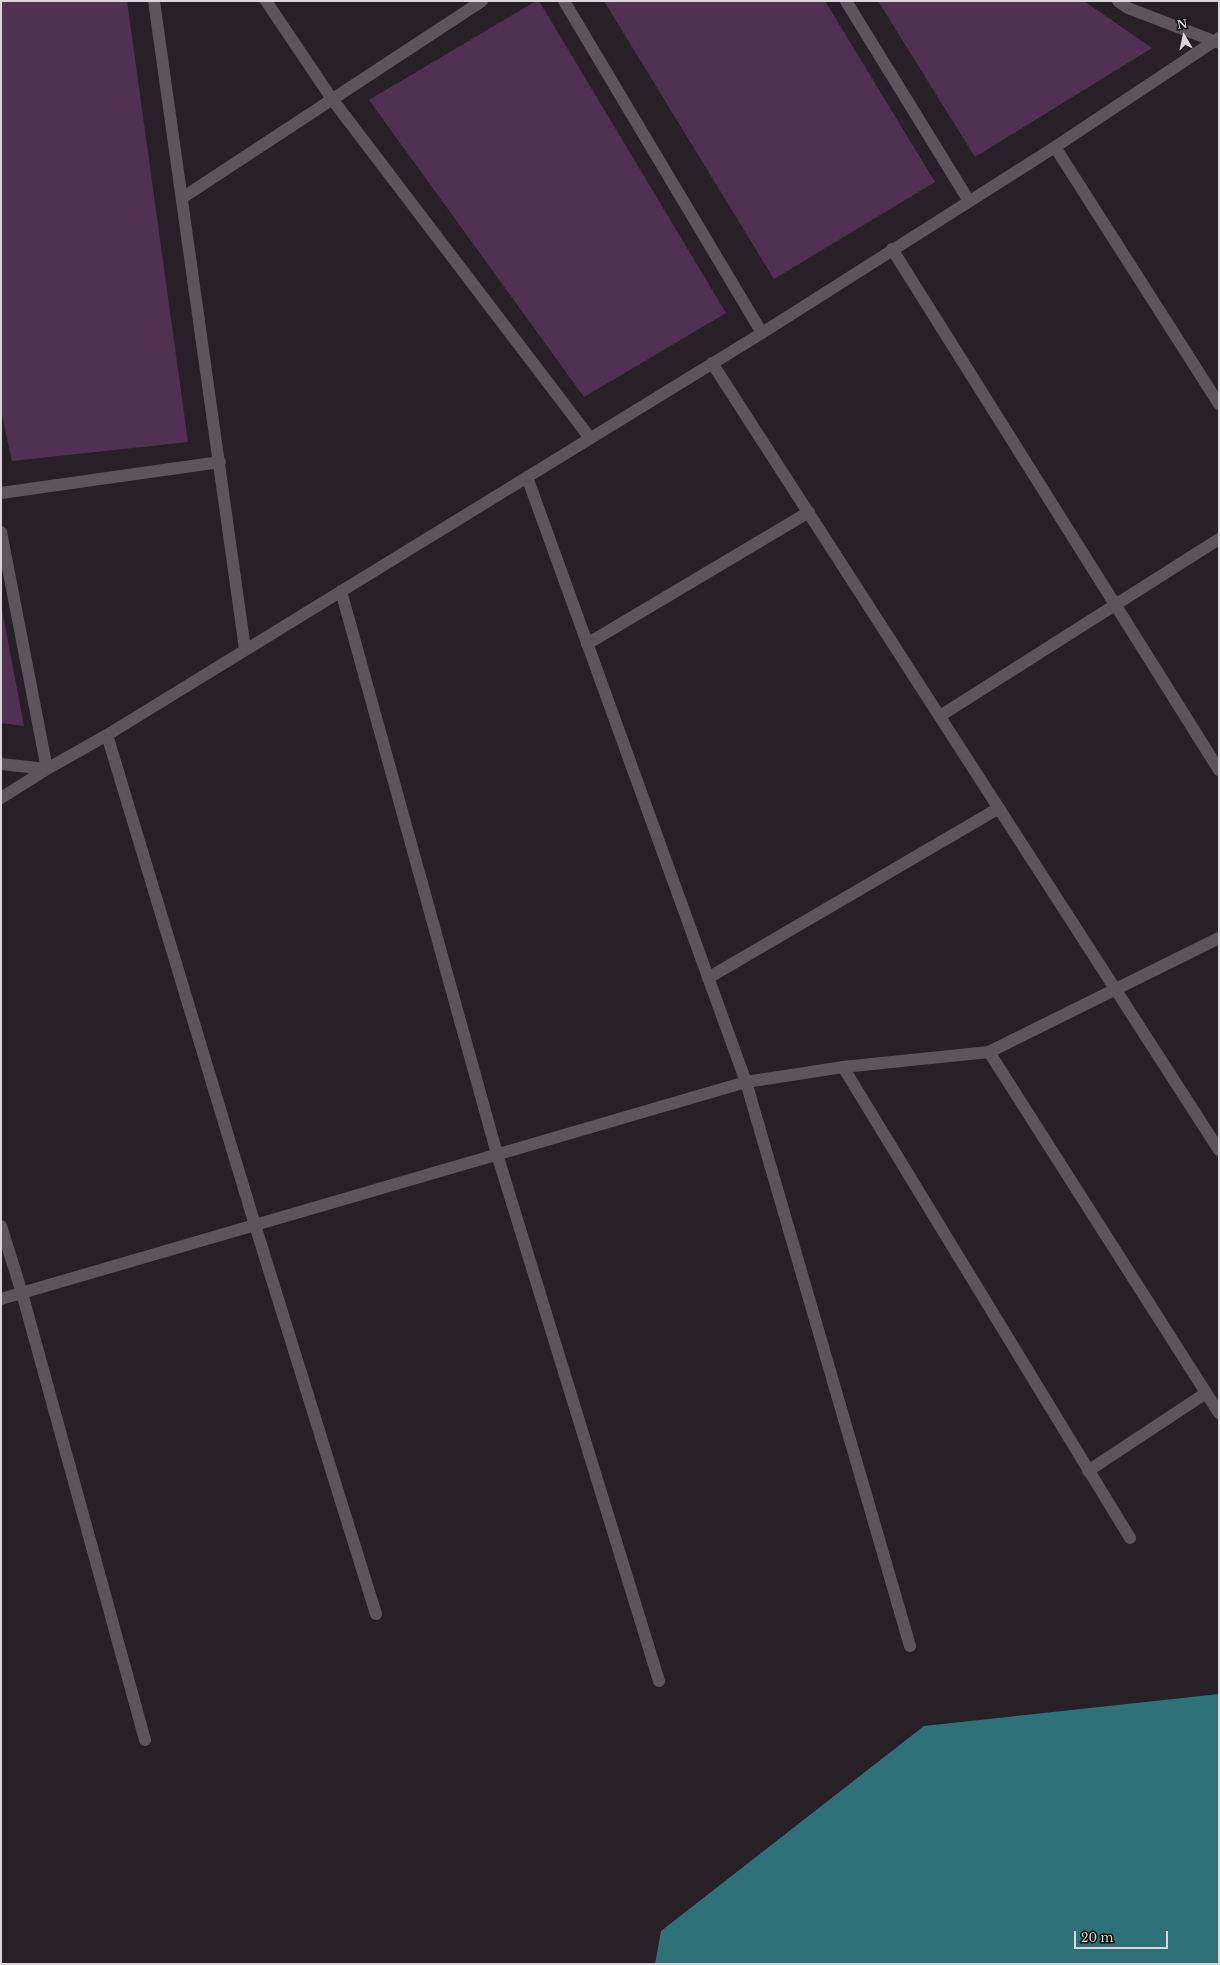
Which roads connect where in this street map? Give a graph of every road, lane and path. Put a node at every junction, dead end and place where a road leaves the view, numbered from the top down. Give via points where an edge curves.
1 (154, 1) edge
2 (266, 1) edge
3 (482, 1) edge
4 (564, 1) edge
5 (846, 1) edge
6 (1118, 1) edge
7 (1218, 42) edge
8 (332, 99) junction
9 (1055, 147) junction
10 (182, 198) junction
11 (969, 201) junction
12 (892, 249) junction
13 (762, 333) junction
14 (712, 363) junction
15 (1219, 404) edge
16 (590, 438) junction
17 (220, 462) junction
18 (527, 477) junction
19 (1, 493) edge
20 (809, 512) junction
21 (1, 532) edge
22 (1219, 538) edge
23 (341, 591) junction
24 (1115, 604) junction
25 (587, 644) junction
26 (246, 649) junction
27 (940, 716) junction
28 (107, 735) junction
29 (1, 764) edge
30 (47, 769) junction
31 (1219, 770) edge
32 (1, 798) edge
33 (999, 808) junction
34 (1219, 938) edge
35 (708, 978) junction
36 (1116, 990) junction
37 (989, 1052) junction
38 (843, 1067) junction
39 (746, 1082) junction
40 (1219, 1150) edge
41 (497, 1154) junction
42 (255, 1225) junction
43 (1, 1226) edge
44 (22, 1293) junction
45 (1, 1299) edge
46 (1206, 1393) junction
47 (1219, 1413) edge
48 (1088, 1471) junction
49 (1130, 1538) dead end
50 (376, 1614) dead end
51 (910, 1646) dead end
52 (659, 1681) dead end
53 (145, 1740) dead end

1 - 10 street
2 - 8 street
3 - 8 street
4 - 13 street
5 - 11 street
6 - 7 street via 1128,8
7 - 9 street
8 - 10 street
8 - 16 street
9 - 11 street
9 - 15 street
10 - 17 street
11 - 12 street
12 - 13 street
12 - 24 street
13 - 14 street
14 - 16 street
14 - 20 street
16 - 18 street
17 - 19 street
17 - 26 street
18 - 23 street
18 - 25 street
20 - 25 street
20 - 27 street
21 - 30 street
22 - 24 street
23 - 26 street
23 - 41 street
24 - 27 street
24 - 31 street
25 - 35 street
26 - 28 street
27 - 33 street
28 - 30 street
28 - 42 street
29 - 30 street
30 - 32 street
33 - 35 street
33 - 36 street
34 - 36 street
35 - 39 street
36 - 37 street
36 - 40 street
37 - 38 street
37 - 46 street
38 - 39 street
38 - 48 street
39 - 41 street
39 - 51 street
41 - 42 street
41 - 52 street
42 - 44 street
42 - 50 street
43 - 44 street
44 - 45 street
44 - 53 street
46 - 47 street
46 - 48 street
48 - 49 street

